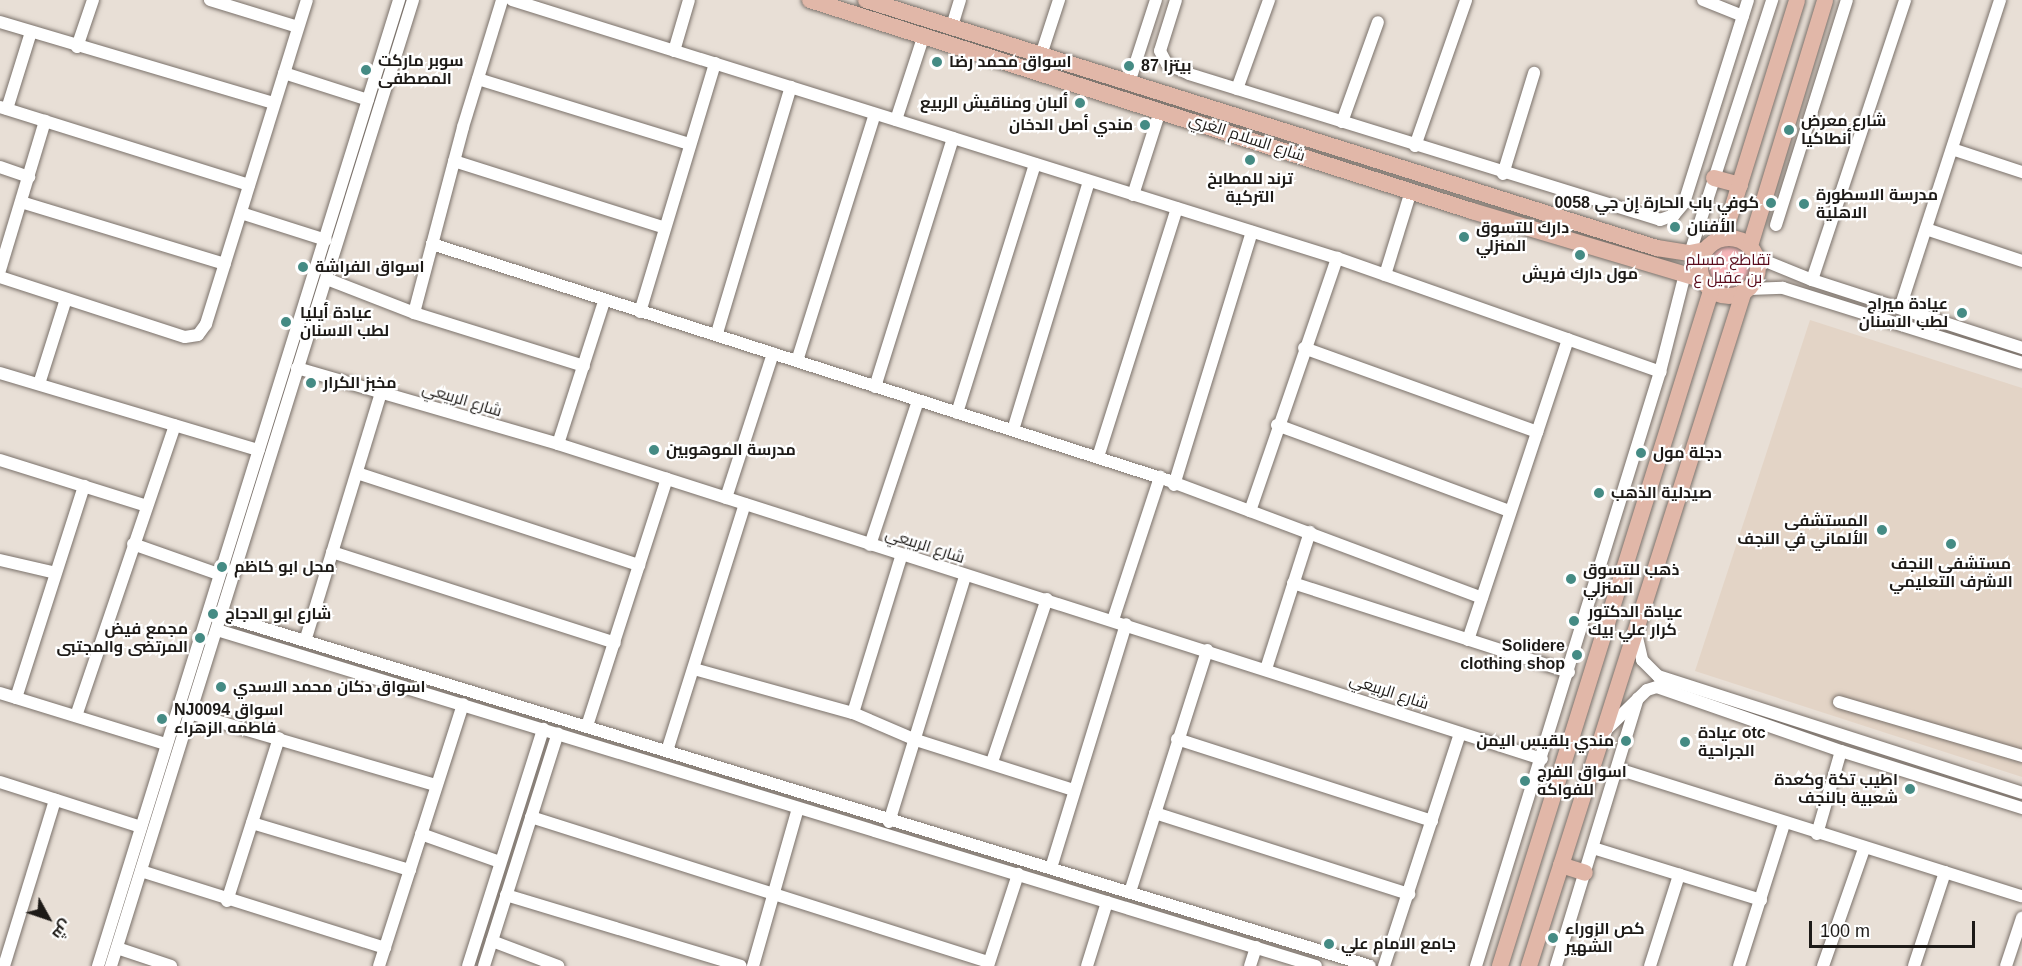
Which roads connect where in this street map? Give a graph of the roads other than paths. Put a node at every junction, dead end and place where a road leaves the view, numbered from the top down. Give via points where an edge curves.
1 (93, 0) edge
2 (210, 0) edge
3 (307, 0) edge
4 (399, 0) edge
5 (413, 0) edge
6 (502, 0) edge
7 (512, 0) edge
8 (689, 0) edge
9 (810, 0) edge
10 (866, 0) edge
11 (960, 0) edge
12 (1059, 0) edge
13 (1156, 0) edge
14 (1176, 0) edge
15 (1269, 0) edge
16 (1466, 0) edge
17 (1703, 0) edge
18 (1748, 0) edge
19 (1772, 0) edge
20 (1797, 0) edge
21 (1825, 0) edge
22 (1848, 0) edge
23 (1905, 0) edge
24 (2000, 0) edge
25 (1743, 16) junction
26 (0, 22) edge
27 (1378, 22) dead end
28 (952, 26) junction
29 (298, 27) junction
30 (31, 32) junction
31 (924, 35) junction
32 (77, 46) junction
33 (674, 51) junction
34 (1041, 55) junction
35 (715, 63) junction
36 (1805, 65) junction
37 (284, 73) junction
38 (1534, 73) dead end
39 (478, 79) junction
40 (1129, 83) junction
41 (791, 87) junction
42 (1237, 89) junction
43 (368, 100) junction
44 (274, 103) junction
45 (3, 108) edge
46 (1161, 111) junction
47 (1195, 113) junction
48 (875, 114) junction
49 (897, 120) junction
50 (45, 122) junction
51 (1342, 122) junction
52 (953, 138) junction
53 (689, 144) junction
54 (1415, 146) junction
55 (1952, 149) junction
56 (454, 161) junction
57 (1035, 164) junction
58 (0, 167) edge
59 (2022, 172) edge
60 (1503, 174) junction
61 (29, 177) junction
62 (1714, 178) junction
63 (1089, 181) junction
64 (249, 185) junction
65 (1740, 185) junction
66 (1411, 190) junction
67 (1133, 195) junction
68 (21, 202) junction
69 (1178, 208) junction
70 (241, 213) junction
71 (1776, 225) dead end
72 (665, 228) junction
73 (1926, 229) junction
74 (1252, 232) junction
75 (1723, 238) junction
76 (326, 240) junction
77 (432, 244) junction
78 (1698, 251) junction
79 (1754, 252) junction
80 (1337, 258) junction
81 (2022, 261) edge
82 (225, 264) junction
83 (0, 270) edge
84 (1685, 274) junction
85 (1385, 275) junction
86 (0, 277) edge
87 (327, 279) junction
88 (1812, 280) junction
89 (1707, 285) junction
90 (1746, 292) junction
91 (66, 299) junction
92 (604, 302) junction
93 (1900, 309) junction
94 (640, 312) junction
95 (414, 313) junction
96 (717, 333) junction
97 (1568, 339) junction
98 (2017, 346) edge
99 (1304, 348) junction
100 (774, 353) junction
101 (2007, 358) junction
102 (797, 361) junction
103 (2022, 363) edge
104 (584, 366) junction
105 (297, 368) junction
106 (0, 372) edge
107 (1660, 372) junction
108 (39, 384) junction
109 (875, 387) junction
110 (381, 392) junction
111 (918, 401) junction
112 (279, 407) junction
113 (957, 413) junction
114 (175, 425) junction
115 (1277, 425) junction
116 (1013, 430) junction
117 (1537, 432) junction
118 (558, 444) junction
119 (259, 450) junction
120 (1098, 457) junction
121 (0, 460) edge
122 (357, 473) junction
123 (1160, 477) junction
124 (667, 479) junction
125 (1174, 485) junction
126 (84, 486) junction
127 (726, 498) junction
128 (745, 504) junction
129 (147, 506) junction
130 (1250, 511) junction
131 (1510, 511) junction
132 (1310, 532) junction
133 (133, 544) junction
134 (870, 545) junction
135 (333, 552) junction
136 (902, 557) junction
137 (0, 560) edge
138 (639, 565) junction
139 (56, 573) junction
140 (218, 574) junction
141 (965, 577) junction
142 (1293, 583) junction
143 (1482, 598) junction
144 (1047, 599) junction
145 (220, 615) junction
146 (1113, 620) junction
147 (1126, 624) junction
148 (217, 630) junction
149 (1636, 633) junction
150 (306, 638) junction
151 (1468, 640) junction
152 (615, 643) junction
153 (1207, 650) junction
154 (694, 669) junction
155 (1266, 669) junction
156 (1569, 672) junction
157 (0, 693) edge
158 (1638, 697) junction
159 (16, 698) junction
160 (1715, 700) junction
161 (1839, 702) dead end
162 (463, 704) junction
163 (189, 713) junction
164 (853, 713) junction
165 (76, 716) junction
166 (587, 726) junction
167 (543, 729) junction
168 (1606, 730) junction
169 (558, 733) junction
170 (1461, 733) junction
171 (279, 738) junction
172 (1177, 739) junction
173 (916, 740) junction
174 (166, 744) junction
175 (667, 750) junction
176 (1841, 751) junction
177 (2022, 756) edge
178 (1542, 759) junction
179 (992, 762) junction
180 (1618, 769) junction
181 (0, 782) edge
182 (436, 785) junction
183 (1074, 790) junction
184 (2022, 793) edge
185 (55, 800) junction
186 (2022, 807) edge
187 (798, 808) junction
188 (1155, 813) junction
189 (531, 818) junction
190 (1432, 821) junction
191 (889, 822) junction
192 (252, 823) junction
193 (1784, 824) junction
194 (141, 826) junction
195 (421, 834) junction
196 (1816, 834) junction
197 (1593, 848) junction
198 (1864, 849) junction
199 (500, 862) junction
200 (1562, 865) junction
201 (1051, 868) junction
202 (410, 870) junction
203 (141, 871) junction
204 (1945, 872) junction
205 (1585, 873) junction
206 (1018, 874) junction
207 (1679, 875) junction
208 (1130, 892) junction
209 (773, 894) junction
210 (1409, 894) junction
211 (506, 896) junction
212 (2022, 896) edge
213 (1761, 900) junction
214 (227, 901) junction
215 (1107, 902) junction
216 (2022, 918) edge
217 (492, 941) junction
218 (1507, 944) junction
219 (1256, 947) junction
220 (117, 948) junction
221 (385, 948) junction
222 (1531, 958) edge
223 (989, 964) edge
224 (4, 966) edge
225 (98, 966) edge
226 (111, 966) edge
227 (171, 966) edge
228 (379, 966) edge
229 (468, 966) edge
230 (484, 966) edge
231 (558, 966) edge
232 (741, 966) edge
233 (753, 966) edge
234 (1087, 966) edge
235 (1250, 966) edge
236 (1316, 966) edge
237 (1370, 966) edge
238 (1384, 966) edge
239 (1476, 966) edge
240 (1500, 966) edge
241 (1556, 966) edge
242 (1650, 966) edge
243 (1740, 966) edge
244 (1823, 966) edge
245 (1914, 966) edge
246 (2006, 966) edge

1 - 32 street
2 - 29 street
3 - 29 street
4 - 43 street
5 - 87 street
6 - 39 street
7 - 33 street
8 - 33 street
9 - 31 main road, شارع السلام الغري
10 - 28 main road, شارع السلام الغري
11 - 28 street
12 - 34 street
13 - 40 street
14 - 42 street via 1160,51 1167,64
15 - 42 street
16 - 54 street
17 - 25 street
18 - 25 street
19 - 62 street
20 - 36 main road via 1797,24 1785,66 1792,73
20 - 65 main road
21 - 36 main road
22 - 71 street
23 - 88 street
24 - 55 street
25 - 60 street via 1684,203 1674,215 1655,219
26 - 30 street
27 - 51 street
28 - 34 main road, شارع السلام الغري
29 - 37 street
30 - 32 street
30 - 45 street
31 - 46 main road, شارع السلام الغري
31 - 49 street
32 - 44 street
33 - 35 street
34 - 40 main road, شارع السلام الغري
35 - 41 street
35 - 53 street
36 - 79 main road
37 - 43 street
37 - 44 street
38 - 60 street
39 - 53 street
39 - 56 street
40 - 47 main road, شارع السلام الغري
41 - 48 street
41 - 96 street
42 - 51 street
43 - 76 street
44 - 64 street
45 - 50 street
46 - 47 main road, شارع السلام الغري
46 - 67 street
47 - 66 main road, شارع السلام الغري
47 - 78 main road, شارع السلام الغري via 1657,248
48 - 49 street
48 - 102 street
49 - 52 street
50 - 61 street
50 - 64 street
51 - 54 street
52 - 57 street
52 - 109 street
53 - 72 street
54 - 60 street
55 - 59 street
55 - 73 street
56 - 72 street
56 - 77 street
57 - 63 street
57 - 113 street
58 - 61 street
61 - 68 street
62 - 65 main road
62 - 78 street
63 - 67 street
63 - 116 street
64 - 70 street
65 - 75 main road
66 - 84 main road, شارع السلام الغري
66 - 85 street
67 - 69 street
68 - 82 street
68 - 83 street
69 - 74 street
69 - 120 street
70 - 76 street
70 - 82 street
72 - 94 street
73 - 81 street
73 - 93 street
74 - 80 street
74 - 125 street
75 - 78 main road
75 - 79 main road via 1738,239
76 - 112 street
77 - 92 street
77 - 95 street
78 - 84 main road
78 - 89 main road
79 - 88 street
79 - 90 main road via 1759,272
80 - 85 street
80 - 99 street
82 - 91 street via 206,324 198,335 185,337
84 - 89 main road, شارع السلام الغري
84 - 107 street
85 - 97 street
86 - 91 street
87 - 95 street
87 - 105 street
88 - 93 street
89 - 90 main road via 1730,297
89 - 218 main road
90 - 101 street via 1783,288
90 - 149 main road
91 - 108 street
92 - 94 street
92 - 104 street
93 - 98 street
94 - 96 street
95 - 104 street
96 - 100 street
97 - 107 street
97 - 117 street
98 - 101 street
99 - 115 street
99 - 117 street
100 - 102 street
100 - 127 street
101 - 103 street
102 - 109 street
104 - 118 street
105 - 110 street, شارع الربيعي
105 - 112 street
106 - 108 street
107 - 156 street
108 - 114 street
109 - 111 street
110 - 118 street, شارع الربيعي
110 - 122 street
111 - 113 street
111 - 134 street
112 - 119 street
112 - 145 street
113 - 116 street
114 - 119 street
114 - 129 street
115 - 130 street
115 - 131 street
116 - 120 street
117 - 131 street
118 - 124 street, شارع الربيعي
119 - 140 street
120 - 123 street
121 - 126 street
122 - 135 street
122 - 138 street
123 - 125 street
123 - 146 street
124 - 127 street, شارع الربيعي
124 - 138 street
125 - 130 street
126 - 129 street
126 - 139 street
127 - 128 street, شارع الربيعي
128 - 134 street, شارع الربيعي
128 - 154 street
129 - 133 street
130 - 132 street
131 - 143 street
132 - 142 street
132 - 143 street
133 - 140 street
133 - 165 street
134 - 136 street, شارع الربيعي
135 - 150 street
135 - 152 street
136 - 141 street, شارع الربيعي
136 - 164 street
137 - 139 street
138 - 152 street
139 - 159 street
140 - 174 street
141 - 144 street, شارع الربيعي
141 - 173 street
142 - 151 street
142 - 155 street
143 - 151 street
144 - 146 street, شارع الربيعي
144 - 179 street
145 - 148 street
145 - 150 street
146 - 147 street, شارع الربيعي
147 - 153 street, شارع الربيعي
147 - 183 street
148 - 162 street
148 - 163 street
149 - 160 street via 1642,660 1652,672
149 - 168 main road
150 - 166 street
151 - 156 street
152 - 166 street
153 - 155 street, شارع الربيعي
153 - 172 street
154 - 164 street
154 - 175 street
155 - 170 street, شارع الربيعي
156 - 178 street
157 - 159 street
158 - 160 street via 1657,687
158 - 168 street
158 - 180 street
159 - 165 street
160 - 176 street
160 - 184 street
161 - 177 street
162 - 167 street
162 - 182 street
163 - 171 street
163 - 203 street
164 - 173 street
165 - 174 street
166 - 175 street
167 - 169 street
167 - 199 street
168 - 200 main road
169 - 187 street
169 - 189 street
170 - 178 street, شارع الربيعي
170 - 190 street
171 - 182 street
171 - 192 street
172 - 188 street
172 - 190 street
173 - 179 street
173 - 191 street
174 - 194 street
175 - 191 street
176 - 186 street
176 - 196 street
178 - 239 street
179 - 183 street
180 - 193 street
180 - 197 street
181 - 185 street
182 - 195 street
183 - 201 street
185 - 194 street
185 - 224 street
187 - 206 street
187 - 209 street
188 - 208 street
188 - 210 street
189 - 209 street
189 - 211 street
190 - 210 street
191 - 201 street
192 - 202 street
192 - 214 street
193 - 196 street
193 - 213 street
194 - 225 street
195 - 199 street
195 - 202 street
196 - 198 street
197 - 205 street
197 - 207 street
198 - 204 street
198 - 244 street
199 - 229 street
200 - 205 main road
200 - 222 main road
201 - 208 street
202 - 221 street
203 - 214 street
203 - 220 street
204 - 212 street
204 - 245 street
205 - 241 street
206 - 215 street
206 - 223 street
207 - 213 street
207 - 242 street
208 - 237 street
209 - 223 street
209 - 233 street
210 - 238 street
211 - 217 street
211 - 232 street
213 - 243 street
214 - 221 street
215 - 219 street
215 - 234 street
216 - 246 street
217 - 230 street
217 - 231 street
218 - 222 main road via 1510,952 1520,958
218 - 240 main road
219 - 235 street
219 - 236 street
220 - 226 street
220 - 227 street
221 - 228 street

